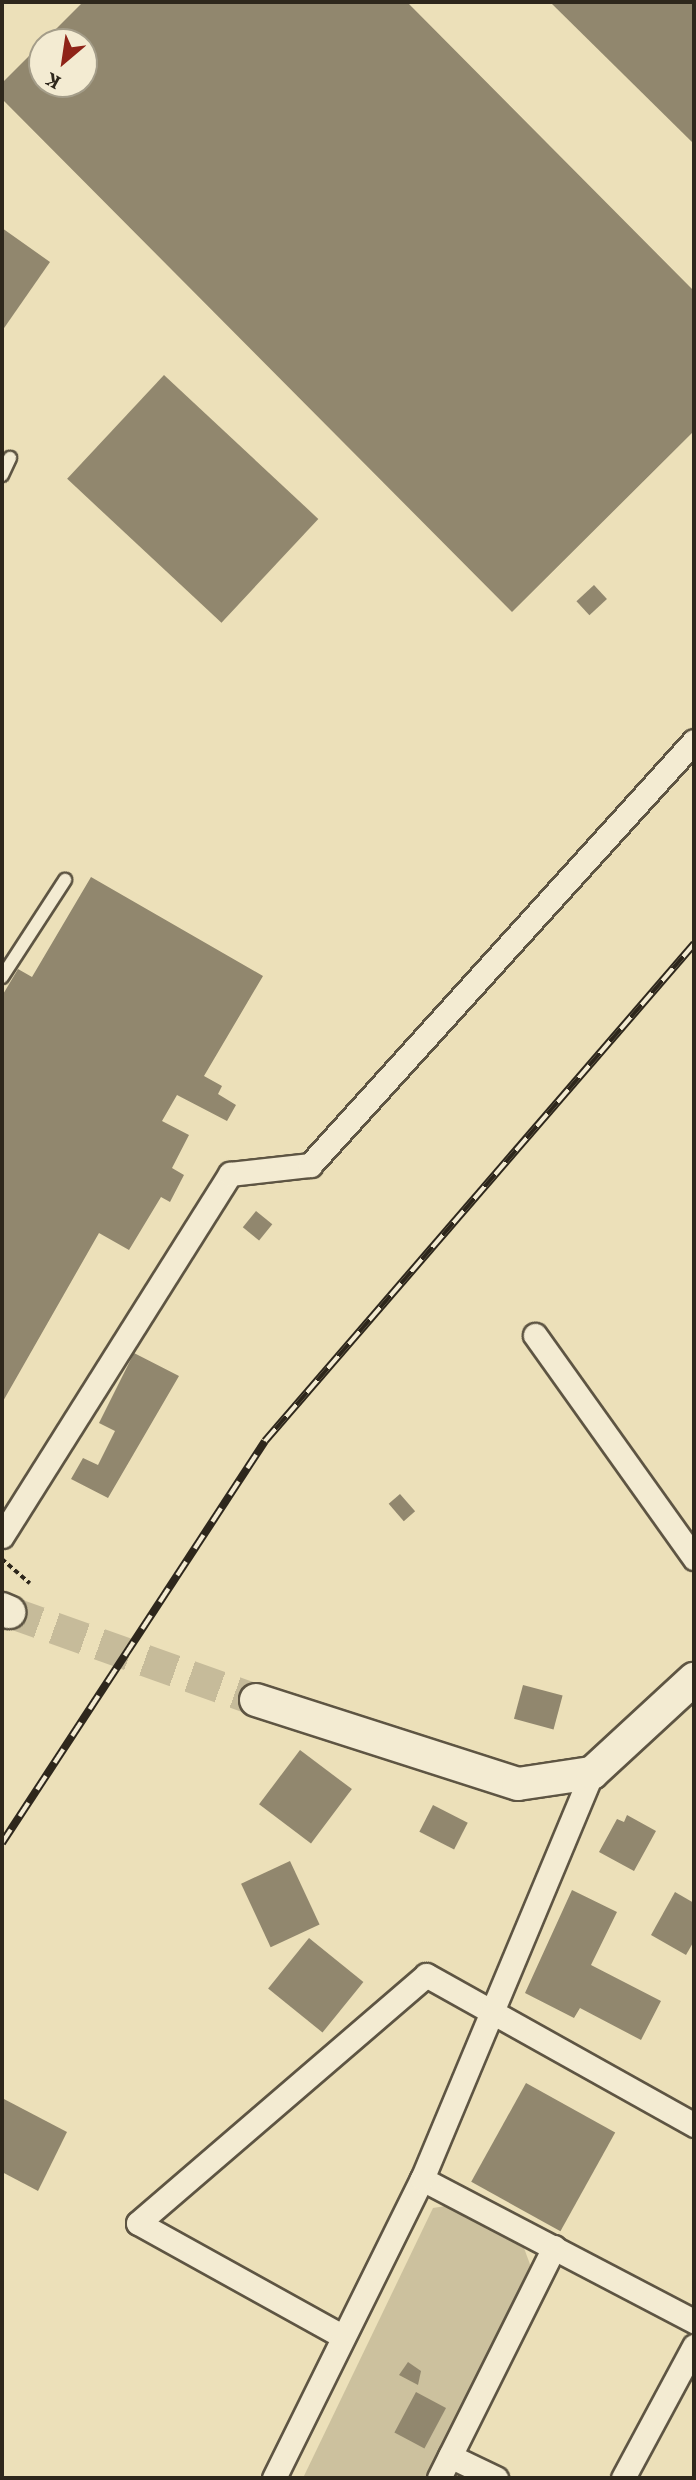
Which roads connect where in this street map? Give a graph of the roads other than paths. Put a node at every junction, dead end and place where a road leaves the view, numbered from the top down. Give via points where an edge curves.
1 (10, 458) dead end
2 (2, 475) edge
3 (694, 741) edge
4 (65, 880) dead end
5 (2, 977) edge
6 (535, 1335) dead end
7 (2, 1536) edge
8 (694, 1558) edge
9 (694, 1679) edge
10 (256, 1699) tunnel mouth
11 (592, 1773) junction
12 (492, 2013) junction
13 (694, 2125) edge
14 (422, 2179) junction
15 (554, 2247) junction
16 (694, 2320) edge
17 (342, 2336) junction
18 (694, 2346) edge
19 (450, 2456) junction
20 (274, 2478) edge
21 (439, 2478) edge
22 (496, 2478) edge
23 (623, 2478) edge

1 - 2 lane
3 - 7 street via 310,1164 230,1174
4 - 5 lane
6 - 8 street
9 - 11 street
10 - 11 street via 518,1784
11 - 12 street
12 - 13 street
12 - 14 street
12 - 17 street via 426,1975 138,2223
14 - 15 street
14 - 17 street
15 - 16 street
15 - 19 street
17 - 20 street
18 - 23 street
19 - 21 street
19 - 22 street

